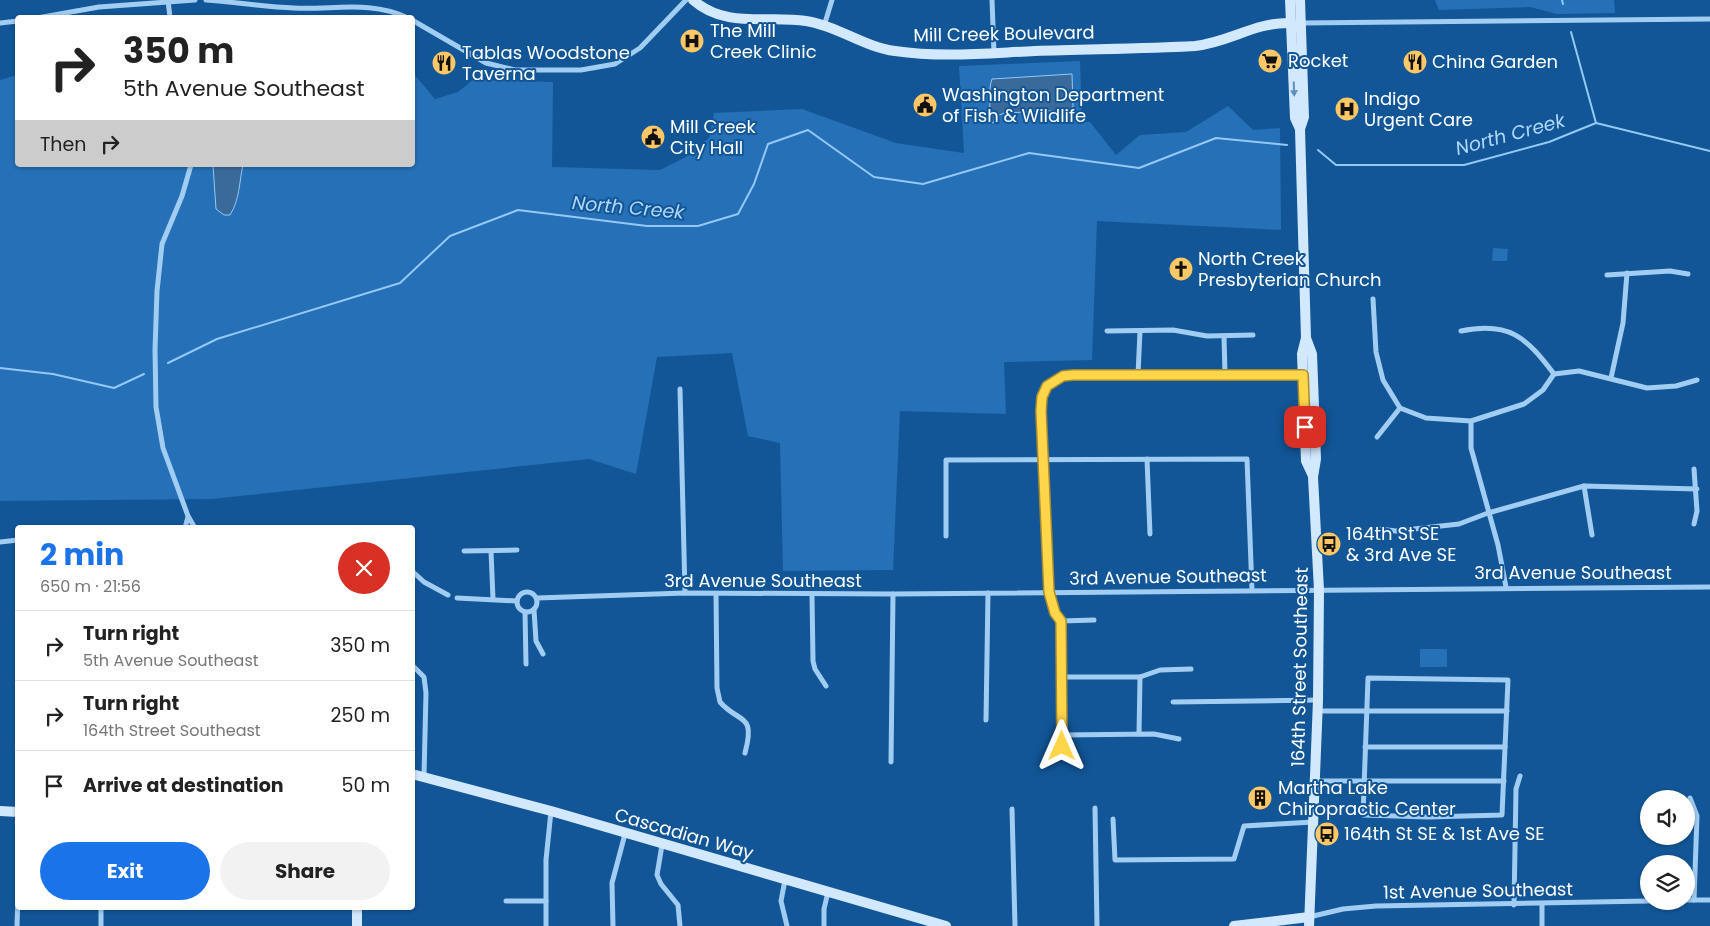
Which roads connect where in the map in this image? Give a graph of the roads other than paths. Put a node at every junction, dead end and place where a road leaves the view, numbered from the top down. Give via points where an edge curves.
1 (195, 0) edge
2 (206, 0) edge
3 (686, 0) edge
4 (694, 0) edge
5 (832, 0) edge
6 (992, 0) edge
7 (1290, 0) edge
8 (1300, 0) edge
9 (168, 1) edge
10 (352, 3) edge
11 (53, 15) edge
12 (170, 15) edge
13 (400, 15) edge
14 (1710, 19) edge
15 (15, 21) edge
16 (415, 22) edge
17 (0, 23) edge
18 (1296, 23) junction
19 (824, 26) junction
20 (994, 53) junction
21 (190, 167) edge
22 (1627, 272) junction
23 (1688, 274) dead end
24 (1606, 275) dead end
25 (1373, 300) dead end
26 (1107, 331) dead end
27 (1140, 331) junction
28 (1461, 331) dead end
29 (1253, 335) dead end
30 (1224, 336) junction
31 (1306, 338) junction
32 (1554, 374) junction
33 (1138, 375) junction
34 (1225, 375) junction
35 (1303, 375) junction
36 (1611, 378) junction
37 (1697, 380) dead end
38 (680, 390) dead end
39 (1400, 408) junction
40 (1471, 421) junction
41 (1377, 437) dead end
42 (1043, 458) junction
43 (1147, 459) junction
44 (1694, 469) dead end
45 (1313, 477) junction
46 (1584, 486) junction
47 (1697, 489) junction
48 (1488, 512) junction
49 (188, 516) junction
50 (1694, 524) dead end
51 (186, 525) edge
52 (193, 525) edge
53 (1379, 529) dead end
54 (1150, 534) dead end
55 (1592, 535) dead end
56 (946, 536) dead end
57 (15, 540) edge
58 (0, 542) edge
59 (516, 550) dead end
60 (464, 551) dead end
61 (491, 551) junction
62 (415, 574) edge
63 (1710, 586) edge
64 (1506, 587) junction
65 (1252, 590) junction
66 (1319, 590) junction
67 (1049, 592) junction
68 (685, 593) junction
69 (988, 593) junction
70 (716, 594) junction
71 (893, 594) junction
72 (812, 595) junction
73 (448, 596) dead end
74 (457, 598) dead end
75 (537, 598) junction
76 (493, 599) junction
77 (517, 601) junction
78 (534, 610) junction
79 (524, 612) junction
80 (1094, 620) dead end
81 (1061, 621) junction
82 (543, 654) dead end
83 (526, 664) dead end
84 (415, 668) edge
85 (1191, 669) dead end
86 (1062, 677) junction
87 (1140, 677) junction
88 (826, 686) dead end
89 (1318, 700) junction
90 (1173, 702) dead end
91 (1317, 711) junction
92 (1507, 711) junction
93 (1366, 713) junction
94 (986, 720) dead end
95 (1139, 734) junction
96 (1062, 735) junction
97 (1179, 739) dead end
98 (1062, 746) dead end
99 (1365, 747) junction
100 (1505, 747) junction
101 (745, 753) dead end
102 (890, 762) dead end
103 (415, 774) edge
104 (424, 776) junction
105 (1520, 776) dead end
106 (1315, 780) junction
107 (1364, 781) junction
108 (1504, 781) junction
109 (1012, 808) dead end
110 (1095, 808) dead end
111 (551, 811) junction
112 (1695, 811) edge
113 (0, 812) edge
114 (15, 812) edge
115 (1113, 819) dead end
116 (1313, 822) junction
117 (625, 834) junction
118 (662, 845) junction
119 (1695, 872) edge
120 (786, 880) junction
121 (828, 892) junction
122 (1695, 900) edge
123 (1710, 900) edge
124 (506, 901) dead end
125 (546, 901) junction
126 (1640, 901) edge
127 (1542, 904) junction
128 (1514, 905) junction
129 (18, 910) edge
130 (101, 910) edge
131 (357, 910) edge
132 (1309, 922) edge
133 (17, 926) edge
134 (101, 926) edge
135 (357, 926) edge
136 (546, 926) edge
137 (613, 926) edge
138 (680, 926) edge
139 (787, 926) edge
140 (824, 926) edge
141 (946, 926) edge
142 (1015, 926) edge
143 (1097, 926) edge
144 (1234, 926) edge
145 (1542, 926) edge

1 - 9 street
2 - 10 street via 296,8
3 - 16 street via 640,48 615,64 581,70 515,70 486,63
4 - 19 street, Mill Creek Boulevard via 712,12 732,19 786,20
5 - 19 street
6 - 20 street
7 - 18 street, 164th Street Southeast
8 - 18 street, 164th Street Southeast
9 - 11 street via 101,6
9 - 12 street
10 - 13 street via 383,8
14 - 18 street
15 - 17 street
18 - 20 street, Mill Creek Boulevard via 1261,25 1223,40 1194,46
18 - 31 street, 164th Street Southeast via 1304,117 1300,129
19 - 20 street, Mill Creek Boulevard via 884,50 932,55
21 - 49 street via 162,244 155,350 156,406 163,448
22 - 23 street
22 - 24 street
22 - 36 street via 1623,323
25 - 39 street via 1376,352 1383,380
26 - 27 street
27 - 30 street via 1173,330
27 - 33 street
28 - 32 street via 1490,327 1514,332 1533,346
29 - 30 street
30 - 34 street
31 - 35 street, 164th Street Southeast via 1302,354
31 - 45 street, 164th Street Southeast via 1312,354 1316,459
32 - 36 street via 1579,371
32 - 40 street via 1543,390 1524,404
33 - 34 street
33 - 42 street via 1063,376 1047,386 1041,411
34 - 35 street
35 - 45 street, 164th Street Southeast via 1306,462
36 - 37 street via 1638,387 1656,388
38 - 68 street
39 - 40 street via 1426,418
39 - 41 street
40 - 48 street via 1471,448
42 - 43 street
42 - 56 street via 946,460
42 - 67 street
43 - 54 street
43 - 65 street via 1247,459
44 - 47 street
45 - 66 street, 164th Street Southeast
46 - 47 street
46 - 48 street
46 - 55 street
47 - 50 street
48 - 53 street via 1458,524 1396,531
48 - 64 street
49 - 51 street
49 - 52 street
57 - 58 street
59 - 61 street
60 - 61 street
61 - 76 street
62 - 73 street
63 - 64 street, 3rd Avenue Southeast
64 - 66 street, 3rd Avenue Southeast
65 - 66 street, 3rd Avenue Southeast
65 - 67 street, 3rd Avenue Southeast
66 - 89 street, 164th Street Southeast
67 - 69 street, 3rd Avenue Southeast
67 - 81 street
68 - 70 street, 3rd Avenue Southeast
68 - 75 street, 3rd Avenue Southeast
69 - 71 street, 3rd Avenue Southeast
69 - 94 street
70 - 72 street, 3rd Avenue Southeast
70 - 101 street via 716,688 720,702 747,723
71 - 72 street, 3rd Avenue Southeast
71 - 102 street
72 - 88 street via 812,661
74 - 76 street
75 - 77 street via 526,592
75 - 78 street
76 - 77 street
77 - 79 street
78 - 79 street
78 - 82 street via 536,641
79 - 83 street
80 - 81 street
81 - 86 street
84 - 104 street via 424,677 426,693
85 - 87 street via 1160,670
86 - 87 street
86 - 96 street
87 - 95 street
89 - 90 street
89 - 91 street, 164th Street Southeast
91 - 93 street
91 - 106 street, 164th Street Southeast
92 - 93 street
92 - 93 street via 1508,680 1368,678
92 - 100 street
93 - 99 street
95 - 96 street
95 - 97 street
96 - 98 street
99 - 100 street
99 - 107 street
100 - 108 street
103 - 104 street, Cascadian Way
104 - 111 street, Cascadian Way
105 - 128 street via 1516,789
106 - 107 street
106 - 116 street, 164th Street Southeast
107 - 108 street
107 - 108 street via 1363,815 1428,817 1502,815
109 - 142 street
110 - 143 street
111 - 117 street, Cascadian Way
111 - 125 street
112 - 119 street
113 - 114 street
115 - 116 street via 1115,860 1234,860 1244,826
116 - 132 street, 164th Street Southeast
117 - 118 street, Cascadian Way
117 - 137 street via 612,883
118 - 120 street, Cascadian Way
118 - 138 street via 657,864 658,879 678,905
120 - 121 street, Cascadian Way
120 - 139 street via 781,901
121 - 140 street
121 - 141 street, Cascadian Way
122 - 123 street
124 - 125 street
125 - 136 street
126 - 127 street, 1st Avenue Southeast
127 - 128 street, 1st Avenue Southeast
127 - 145 street
128 - 132 street, 1st Avenue Southeast via 1376,906 1343,909
129 - 133 street
130 - 134 street
131 - 135 street
132 - 144 street

